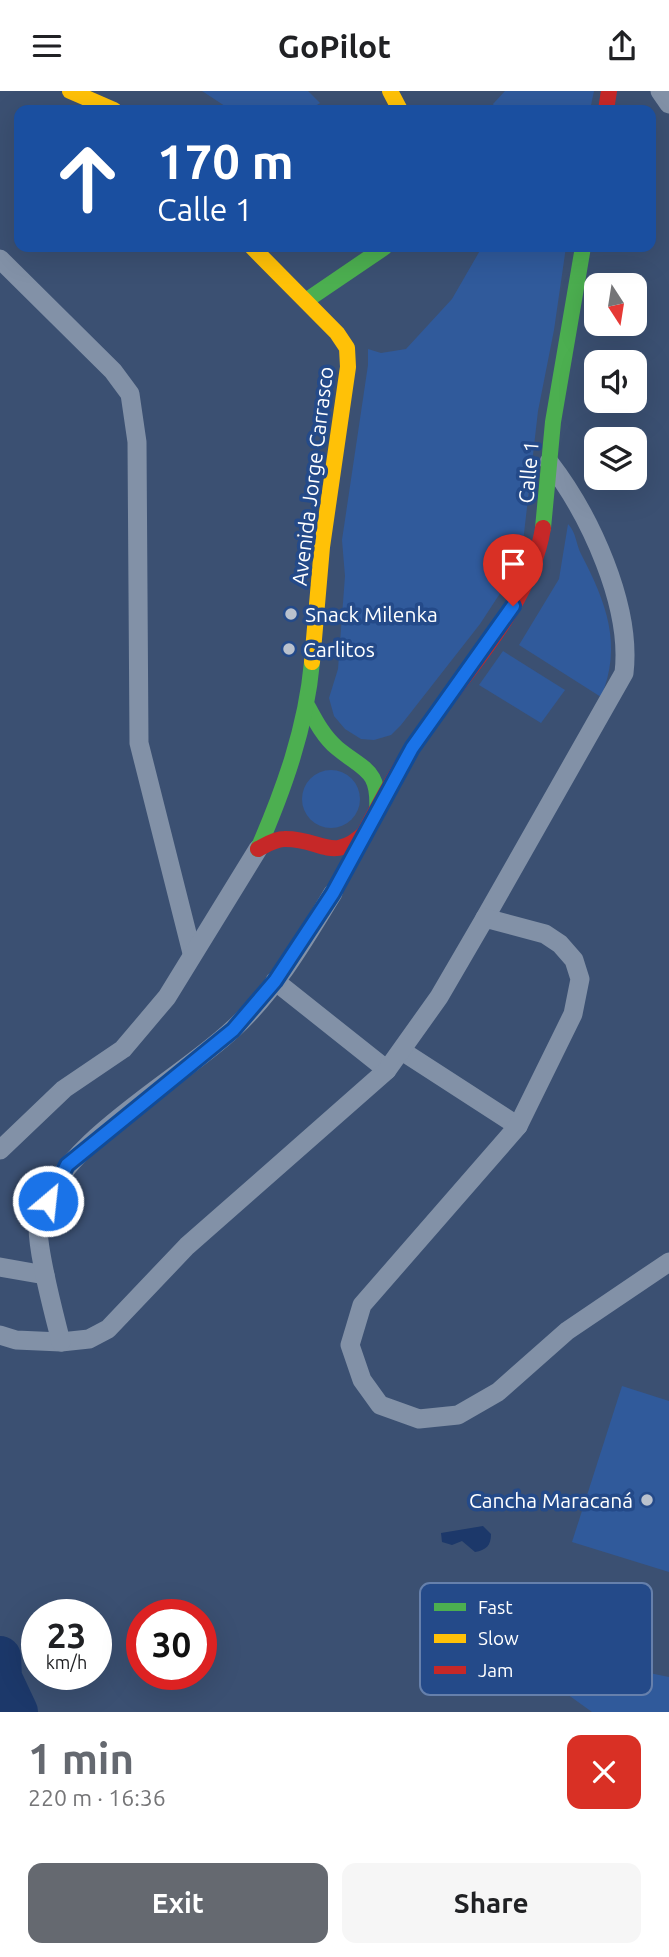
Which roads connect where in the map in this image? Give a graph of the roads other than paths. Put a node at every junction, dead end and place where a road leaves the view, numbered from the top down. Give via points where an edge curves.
1 (71, 91) edge
2 (660, 91) edge
3 (669, 104) edge
4 (103, 105) edge
5 (257, 252) edge
6 (378, 252) edge
7 (582, 252) edge
8 (0, 259) edge
9 (307, 300) junction
10 (550, 462) junction
11 (308, 706) junction
12 (412, 748) junction
13 (345, 753) junction
14 (288, 770) junction
15 (279, 801) junction
16 (374, 820) junction
17 (308, 845) junction
18 (258, 849) junction
19 (333, 893) junction
20 (485, 918) junction
21 (192, 953) junction
22 (275, 981) junction
23 (402, 1051) junction
24 (387, 1070) junction
25 (518, 1126) junction
26 (0, 1150) edge
27 (669, 1262) edge
28 (0, 1267) edge
29 (45, 1275) junction
30 (0, 1335) edge
31 (61, 1342) junction

1 - 4 main road
2 - 3 street
5 - 9 main road, Avenida Jorge Carrasco
6 - 9 main road
7 - 10 main road, Calle 1
8 - 21 street via 113,371 130,394 137,442 139,743
9 - 11 main road, Avenida Jorge Carrasco via 347,348 348,367 322,547
10 - 12 main road, Calle 1 via 542,540 531,576
10 - 20 street via 569,487 611,577 625,636 624,673
11 - 13 main road via 320,731
11 - 14 main road, Avenida Jorge Carrasco
12 - 13 main road via 394,757 372,759
12 - 16 main road, Calle 1
13 - 14 main road via 316,753
13 - 16 main road via 365,765 374,780 379,796
14 - 15 main road
15 - 17 main road via 289,831
15 - 18 main road
16 - 17 main road via 360,839 346,847 331,850
16 - 19 main road, Calle 1
17 - 18 main road via 275,840
17 - 19 main road via 328,866
18 - 21 street
19 - 22 street
20 - 23 street
20 - 25 street via 545,934 574,960 580,979 573,1014
21 - 26 street via 167,996 123,1049 64,1089
22 - 24 street
22 - 29 street via 233,1030 67,1165 38,1218
23 - 24 street
23 - 25 street
24 - 31 street via 187,1246 108,1329 89,1339
25 - 27 street via 362,1305 350,1345 362,1380 380,1405 419,1419 458,1415 498,1392 566,1331
28 - 29 street
29 - 31 street
30 - 31 street via 16,1341

